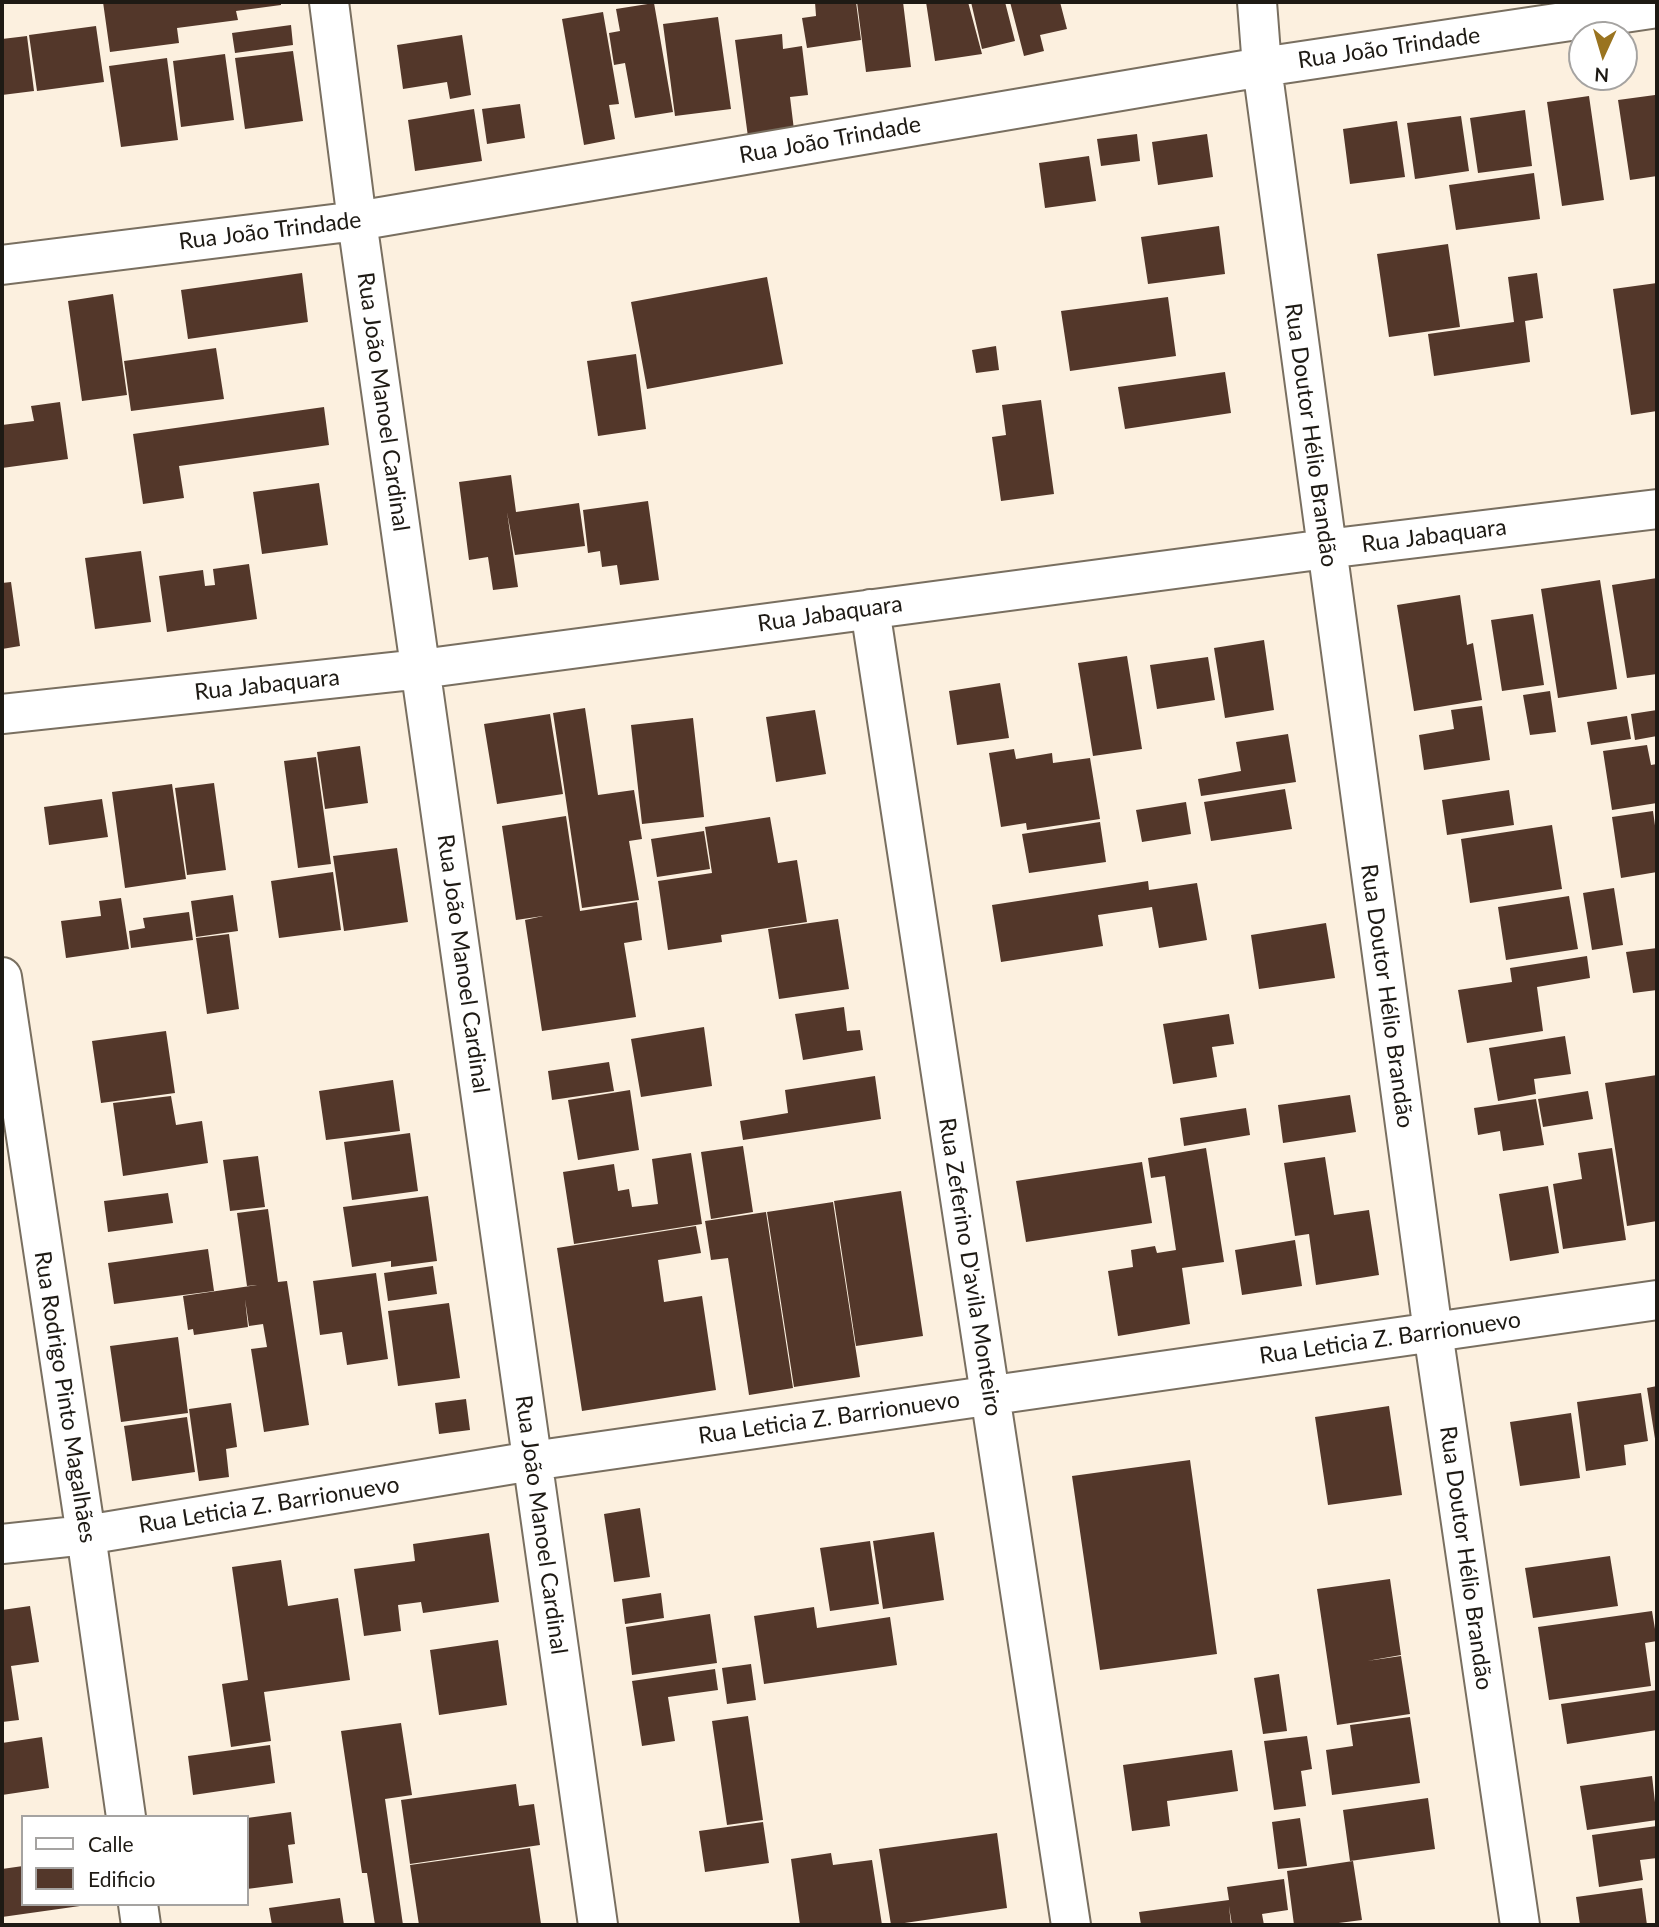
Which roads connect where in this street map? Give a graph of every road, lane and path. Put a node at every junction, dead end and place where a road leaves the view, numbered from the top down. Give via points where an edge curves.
1 (329, 2) edge
2 (1257, 2) edge
3 (1657, 8) edge
4 (1262, 66) junction
5 (357, 221) junction
6 (2, 265) edge
7 (1657, 509) edge
8 (1326, 549) junction
9 (870, 608) junction
10 (421, 669) junction
11 (2, 714) edge
12 (2, 977) edge
13 (1657, 1300) edge
14 (1433, 1332) junction
15 (990, 1395) junction
16 (532, 1461) junction
17 (86, 1535) junction
18 (2, 1544) edge
19 (126, 1815) edge
20 (138, 1906) edge
21 (141, 1925) edge
22 (598, 1925) edge
23 (1071, 1925) edge
24 (1520, 1925) edge

1 - 5 street, Rua João Manoel Cardinal
2 - 4 street, Rua Doutor Hélio Brandão
3 - 4 street, Rua João Trindade
4 - 5 street, Rua João Trindade
4 - 8 street, Rua Doutor Hélio Brandão
5 - 6 street, Rua João Trindade
5 - 10 street, Rua João Manoel Cardinal
7 - 8 street, Rua Jabaquara
8 - 9 street, Rua Jabaquara
8 - 14 street, Rua Doutor Hélio Brandão
9 - 10 street, Rua Jabaquara
9 - 15 street, Rua Zeferino D'avila Monteiro
10 - 11 street, Rua Jabaquara
10 - 16 street, Rua João Manoel Cardinal
12 - 17 street, Rua Rodrigo Pinto Magalhães
13 - 14 street, Rua Leticia Z. Barrionuevo
14 - 15 street, Rua Leticia Z. Barrionuevo
14 - 24 street, Rua Doutor Hélio Brandão
15 - 16 street, Rua Leticia Z. Barrionuevo
15 - 23 street, Rua Zeferino D'avila Monteiro
16 - 17 street, Rua Leticia Z. Barrionuevo
16 - 22 street, Rua João Manoel Cardinal
17 - 18 street, Rua Leticia Z. Barrionuevo
17 - 19 street, Rua Rodrigo Pinto Magalhães
20 - 21 street

